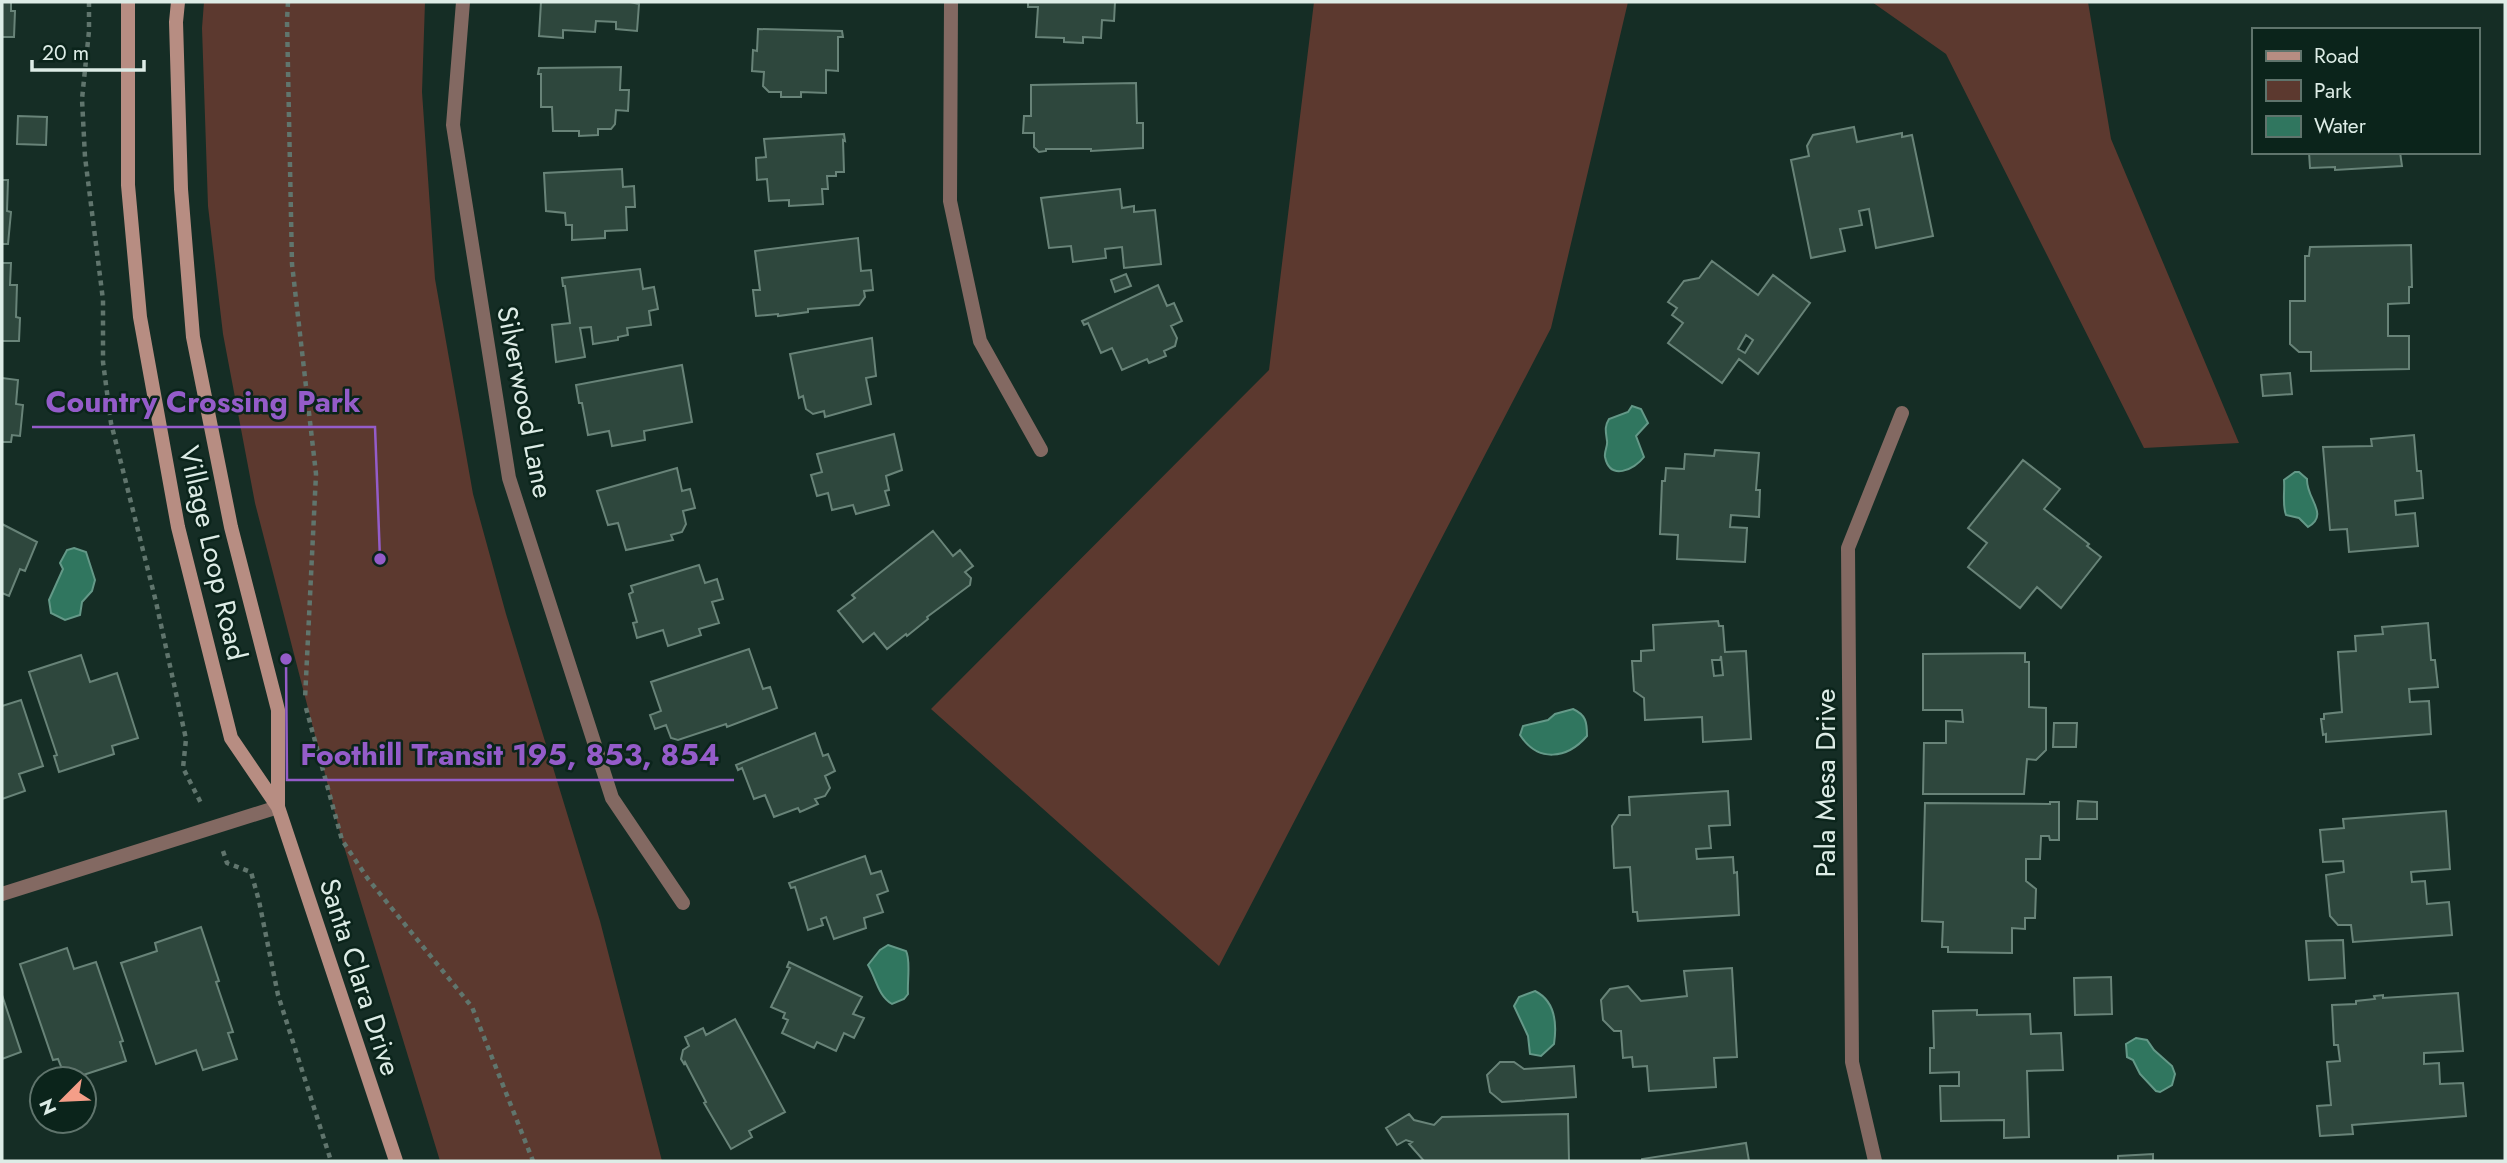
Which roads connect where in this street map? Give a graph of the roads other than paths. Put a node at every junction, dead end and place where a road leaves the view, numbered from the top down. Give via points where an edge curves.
1 (128, 2) edge
2 (178, 2) edge
3 (464, 2) edge
4 (951, 2) edge
5 (1902, 413) dead end
6 (1041, 450) dead end
7 (278, 807) junction
8 (2, 894) edge
9 (683, 903) dead end
10 (396, 1161) edge
11 (1875, 1161) edge

1 - 7 main road, Village Loop Road via 128,185 140,317 178,527 231,738
2 - 7 main road, Village Loop Road via 181,189 193,337 231,527 278,710
3 - 9 street, Silverwood Lane via 453,124 509,478 612,798
4 - 6 street via 950,201 980,341
5 - 11 street, Pala Mesa Drive via 1848,548 1852,1062
7 - 8 street
7 - 10 main road, Santa Clara Drive

